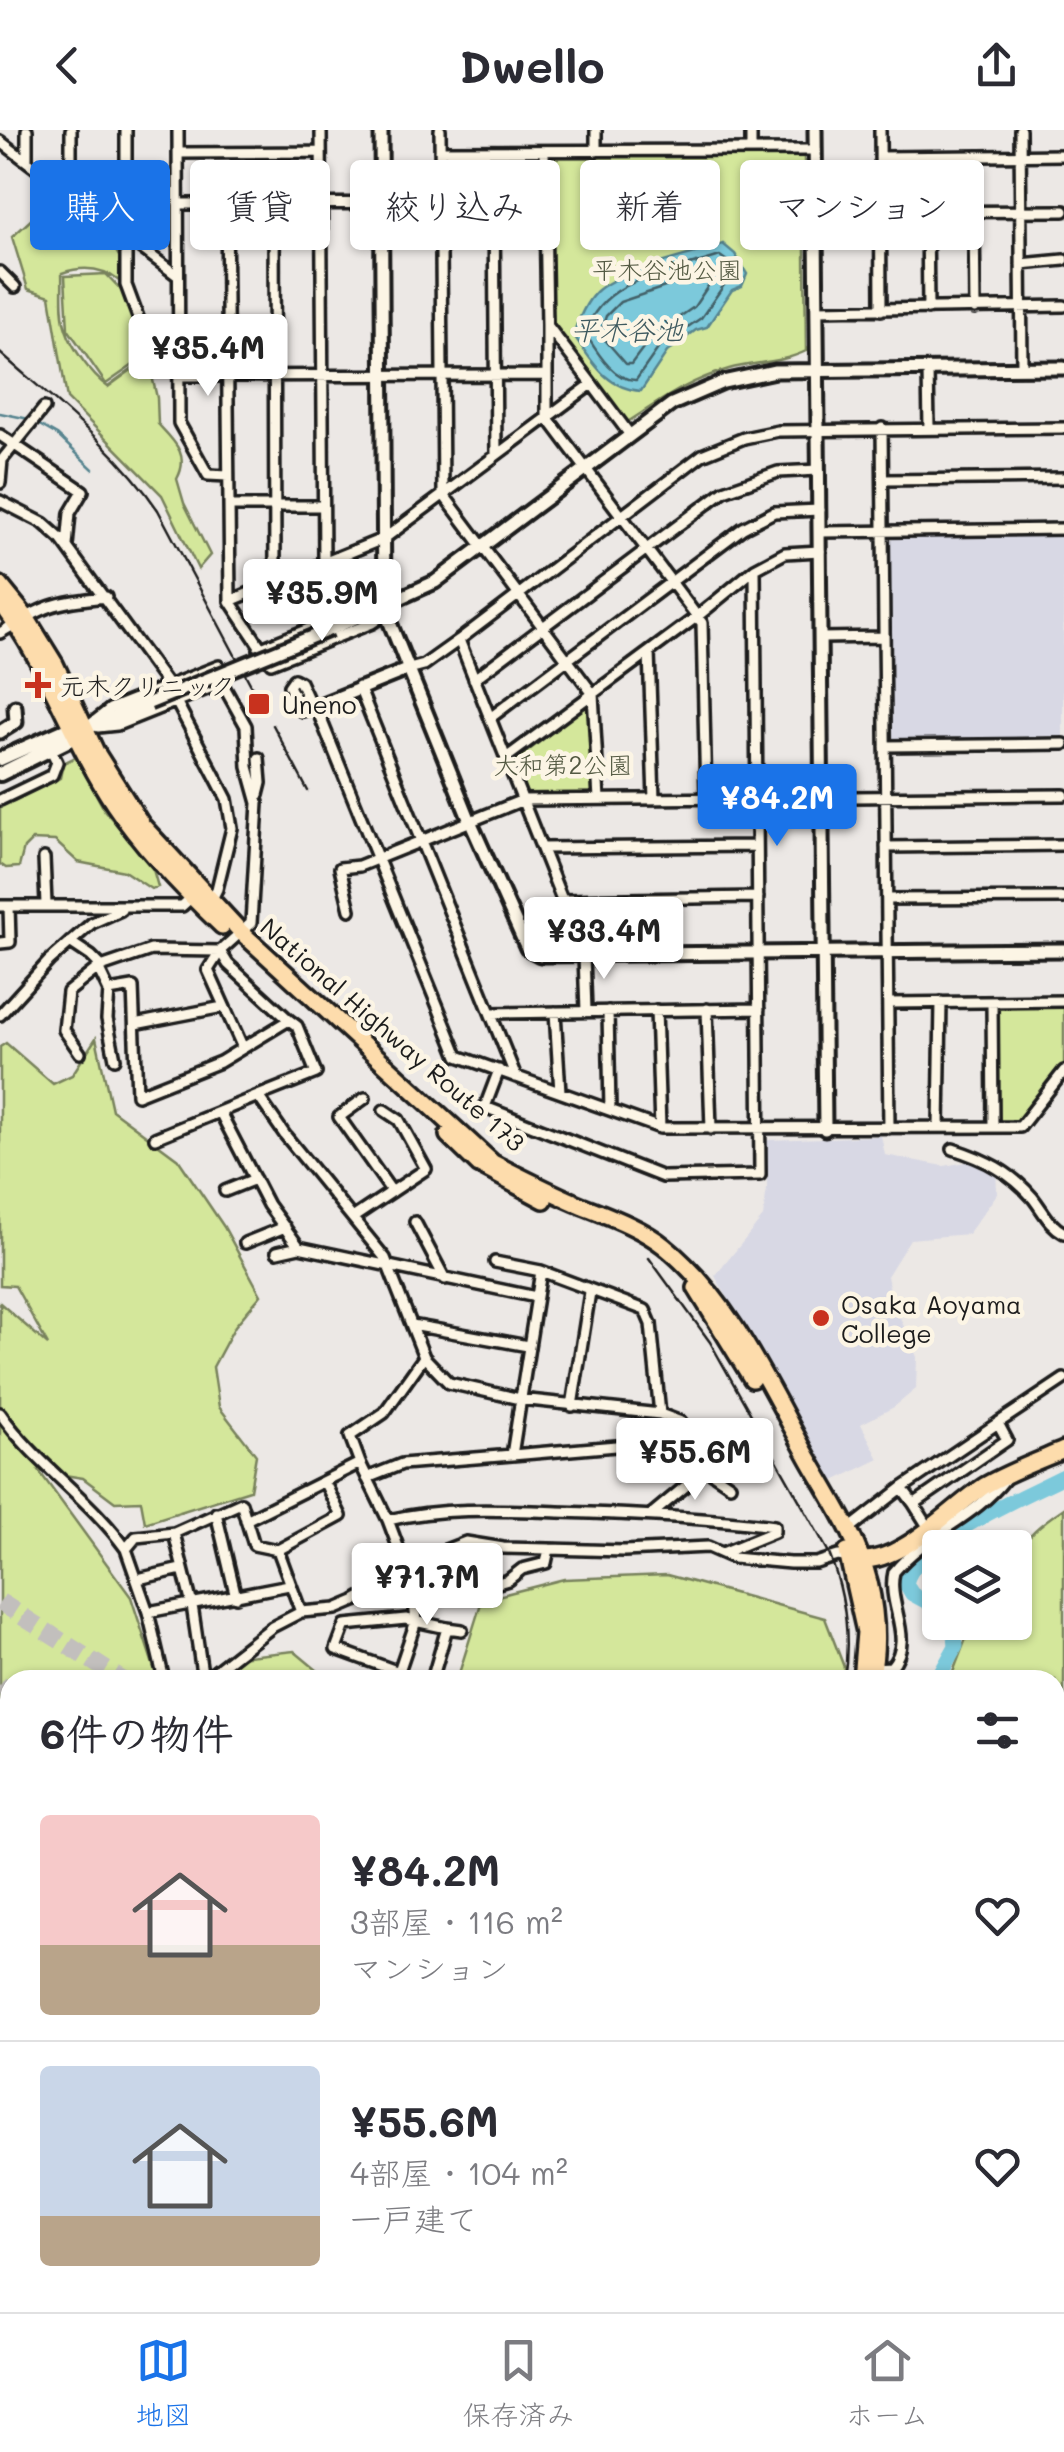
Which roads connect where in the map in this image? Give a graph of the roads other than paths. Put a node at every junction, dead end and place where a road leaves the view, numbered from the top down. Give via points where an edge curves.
1 (27, 130) edge
2 (71, 130) edge
3 (126, 130) edge
4 (178, 130) edge
5 (321, 130) edge
6 (381, 130) edge
7 (440, 130) edge
8 (596, 130) edge
9 (751, 130) edge
10 (816, 130) edge
11 (880, 130) edge
12 (1020, 130) edge
13 (0, 142) edge
14 (596, 150) junction
15 (751, 150) junction
16 (816, 150) junction
17 (440, 151) junction
18 (544, 151) junction
19 (321, 152) junction
20 (178, 153) junction
21 (1064, 155) edge
22 (1020, 156) junction
23 (880, 158) joint
24 (71, 160) edge
25 (126, 160) edge
26 (321, 160) edge
27 (381, 160) edge
28 (440, 160) edge
29 (544, 160) edge
30 (816, 160) edge
31 (27, 161) junction
32 (30, 163) edge
33 (178, 204) junction
34 (190, 204) edge
35 (984, 211) edge
36 (1020, 211) junction
37 (1064, 211) edge
38 (126, 250) edge
39 (144, 250) edge
40 (227, 250) edge
41 (274, 250) edge
42 (321, 250) edge
43 (382, 250) edge
44 (441, 250) edge
45 (494, 250) edge
46 (545, 250) edge
47 (816, 250) edge
48 (880, 250) edge
49 (927, 250) edge
50 (974, 250) edge
51 (1064, 260) edge
52 (1021, 264) junction
53 (0, 272) edge
54 (178, 276) junction
55 (15, 287) dead end
56 (1064, 306) edge
57 (1021, 308) junction
58 (928, 309) junction
59 (975, 309) junction
60 (817, 310) junction
61 (881, 310) junction
62 (546, 325) junction
63 (178, 348) junction
64 (1022, 368) junction
65 (1064, 368) edge
66 (817, 370) junction
67 (928, 370) junction
68 (322, 375) junction
69 (383, 375) junction
70 (442, 375) junction
71 (495, 375) junction
72 (547, 375) junction
73 (179, 376) junction
74 (228, 376) junction
75 (275, 376) junction
76 (592, 384) junction
77 (44, 408) dead end
78 (546, 417) junction
79 (882, 428) junction
80 (929, 428) junction
81 (1064, 428) edge
82 (819, 429) junction
83 (0, 434) edge
84 (630, 435) junction
85 (16, 446) junction
86 (496, 455) junction
87 (586, 467) junction
88 (820, 470) junction
89 (228, 476) junction
90 (1064, 478) edge
91 (882, 480) junction
92 (0, 483) edge
93 (444, 494) junction
94 (0, 501) edge
95 (228, 506) junction
96 (275, 506) junction
97 (324, 506) junction
98 (820, 510) junction
99 (622, 516) junction
100 (1064, 529) edge
101 (883, 530) junction
102 (820, 532) junction
103 (384, 538) junction
104 (67, 546) junction
105 (481, 547) junction
106 (646, 549) junction
107 (820, 552) junction
108 (324, 562) junction
109 (755, 569) junction
110 (275, 581) junction
111 (672, 582) junction
112 (0, 586) edge
113 (517, 594) junction
114 (106, 598) junction
115 (230, 601) junction
116 (0, 602) edge
117 (384, 608) junction
118 (699, 615) junction
119 (21, 620) junction
120 (542, 627) junction
121 (0, 633) edge
122 (884, 637) junction
123 (821, 638) junction
124 (458, 640) junction
125 (259, 649) junction
126 (649, 652) junction
127 (569, 661) junction
128 (409, 670) junction
129 (474, 679) junction
130 (222, 683) junction
131 (168, 684) junction
132 (358, 688) junction
133 (592, 694) junction
134 (175, 702) junction
135 (15, 707) joint
136 (309, 708) joint
137 (0, 710) edge
138 (490, 718) junction
139 (78, 731) junction
140 (0, 732) edge
141 (1064, 744) edge
142 (885, 746) junction
143 (51, 750) junction
144 (260, 758) dead end
145 (506, 758) junction
146 (0, 760) edge
147 (0, 774) edge
148 (1064, 795) edge
149 (822, 797) junction
150 (886, 797) junction
151 (257, 798) junction
152 (706, 798) junction
153 (757, 798) junction
154 (599, 799) junction
155 (654, 799) junction
156 (0, 800) edge
157 (522, 800) junction
158 (470, 821) junction
159 (420, 841) junction
160 (757, 846) junction
161 (1064, 846) edge
162 (886, 847) junction
163 (542, 848) junction
164 (44, 858) dead end
165 (376, 859) junction
166 (201, 896) junction
167 (758, 897) junction
168 (1064, 898) edge
169 (886, 899) junction
170 (562, 900) junction
171 (46, 904) junction
172 (4, 906) edge
173 (126, 908) junction
174 (350, 910) dead end
175 (237, 935) junction
176 (70, 942) junction
177 (0, 943) edge
178 (1064, 950) edge
179 (887, 951) junction
180 (220, 952) junction
181 (758, 952) junction
182 (824, 952) junction
183 (584, 955) junction
184 (100, 968) junction
185 (109, 990) junction
186 (941, 1002) junction
187 (992, 1002) junction
188 (1064, 1002) edge
189 (888, 1003) junction
190 (223, 1007) junction
191 (758, 1008) junction
192 (707, 1009) junction
193 (656, 1010) junction
194 (586, 1011) junction
195 (608, 1011) junction
196 (555, 1012) junction
197 (491, 1013) junction
198 (0, 1015) edge
199 (289, 1020) junction
200 (135, 1024) junction
201 (243, 1048) junction
202 (80, 1053) dead end
203 (115, 1059) dead end
204 (499, 1070) junction
205 (1064, 1071) edge
206 (516, 1077) junction
207 (560, 1092) junction
208 (258, 1096) junction
209 (365, 1098) dead end
210 (384, 1110) dead end
211 (610, 1110) junction
212 (220, 1112) junction
213 (993, 1127) junction
214 (660, 1128) junction
215 (889, 1128) junction
216 (939, 1128) junction
217 (711, 1129) junction
218 (825, 1129) junction
219 (760, 1130) junction
220 (155, 1138) dead end
221 (953, 1149) dead end
222 (254, 1180) junction
223 (225, 1191) dead end
224 (392, 1192) junction
225 (354, 1217) junction
226 (415, 1222) dead end
227 (284, 1228) junction
228 (1064, 1233) edge
229 (245, 1243) dead end
230 (299, 1247) junction
231 (277, 1252) dead end
232 (495, 1262) dead end
233 (389, 1267) junction
234 (540, 1271) junction
235 (445, 1278) junction
236 (590, 1292) junction
237 (536, 1297) junction
238 (412, 1325) junction
239 (528, 1346) junction
240 (424, 1357) junction
241 (1064, 1379) edge
242 (520, 1398) junction
243 (572, 1406) junction
244 (0, 1413) edge
245 (660, 1414) junction
246 (998, 1423) junction
247 (683, 1430) junction
248 (1064, 1450) edge
249 (512, 1455) junction
250 (360, 1463) junction
251 (699, 1464) junction
252 (1010, 1473) junction
253 (368, 1478) junction
254 (324, 1481) junction
255 (730, 1485) dead end
256 (902, 1488) junction
257 (914, 1504) junction
258 (216, 1513) junction
259 (652, 1514) junction
260 (246, 1520) junction
261 (388, 1520) junction
262 (929, 1528) junction
263 (848, 1530) junction
264 (174, 1533) junction
265 (126, 1549) junction
266 (549, 1549) junction
267 (278, 1550) junction
268 (725, 1552) junction
269 (856, 1560) junction
270 (409, 1568) junction
271 (181, 1569) junction
272 (138, 1579) junction
273 (412, 1584) junction
274 (288, 1585) junction
275 (236, 1597) junction
276 (192, 1606) junction
277 (148, 1612) junction
278 (301, 1612) junction
279 (416, 1621) junction
280 (447, 1628) junction
281 (462, 1630) dead end
282 (162, 1670) edge
283 (202, 1670) edge
284 (217, 1670) edge
285 (383, 1670) edge
286 (399, 1670) edge
287 (435, 1670) edge
288 (862, 1670) edge
289 (872, 1670) edge
290 (883, 1670) edge

1 - 31 street
2 - 24 street
3 - 25 street
4 - 20 street
5 - 19 street
6 - 27 street
7 - 17 street
8 - 14 street
9 - 15 street
10 - 16 street
11 - 23 street
12 - 22 street
13 - 31 street
14 - 15 street
14 - 18 street
15 - 16 street
16 - 30 street
17 - 18 street
17 - 28 street
18 - 29 street
19 - 20 street
19 - 26 street
20 - 33 street
21 - 22 street
22 - 23 street
22 - 36 street
31 - 32 street
33 - 34 street
33 - 54 street
35 - 36 street
36 - 37 street
36 - 52 street
38 - 63 street via 126,285 148,348
39 - 54 street
40 - 74 street
41 - 75 street
42 - 68 street
43 - 69 street
44 - 70 street
45 - 71 street
46 - 62 street
47 - 60 street
48 - 61 street
49 - 58 street
50 - 59 street
51 - 52 street
52 - 57 street
53 - 55 street
54 - 63 street
56 - 57 street
57 - 59 street
57 - 64 street
58 - 59 street
58 - 61 street
60 - 61 street
60 - 66 street
62 - 72 street
62 - 76 street
63 - 73 street
64 - 65 street
64 - 67 street
66 - 67 street
66 - 82 street
66 - 84 street via 723,382 672,404
67 - 80 street
68 - 69 street
68 - 75 street
68 - 97 street
69 - 70 street
69 - 103 street
70 - 71 street
70 - 93 street
71 - 72 street
71 - 86 street
72 - 78 street
73 - 74 street
73 - 89 street via 179,423 208,475
74 - 75 street
74 - 89 street
75 - 96 street
76 - 78 street
76 - 84 street
77 - 85 street
78 - 86 street
78 - 87 street
79 - 80 street
79 - 82 street
79 - 91 street
80 - 81 street
82 - 88 street
82 - 99 street via 744,438 702,455
83 - 85 street
84 - 87 street
85 - 92 street via 2,460
85 - 104 street via 83,490 70,513
86 - 93 street
87 - 99 street
87 - 105 street
88 - 98 street
88 - 106 street via 778,472 724,491
89 - 95 street
90 - 91 street
91 - 101 street
93 - 103 street
93 - 105 street
94 - 104 street via 43,523
95 - 96 street
95 - 115 street
96 - 97 street
96 - 110 street
97 - 108 street
98 - 102 street
98 - 111 street via 774,512
99 - 106 street
99 - 113 street
100 - 101 street
101 - 102 street
101 - 122 street
102 - 107 street
103 - 108 street
103 - 117 street
104 - 114 street
105 - 113 street
105 - 117 street
106 - 111 street
106 - 120 street
107 - 109 street via 785,553
107 - 123 street
108 - 110 street
109 - 118 street
109 - 153 street
110 - 115 street
111 - 118 street
111 - 127 street
112 - 119 highway, National Highway Route 173
113 - 120 street
113 - 124 street
114 - 119 street via 56,602
114 - 131 street
115 - 125 street
116 - 119 highway, National Highway Route 173
117 - 125 street via 372,604
117 - 125 street via 372,623 275,662
117 - 128 street
117 - 139 street, bridge
118 - 126 street
118 - 152 street
119 - 121 street
119 - 139 highway, National Highway Route 173 via 55,664
120 - 127 street
120 - 129 street
122 - 123 street
122 - 142 street
123 - 149 street
124 - 128 street
124 - 129 street
126 - 133 street
126 - 155 street
127 - 133 street
127 - 138 street
128 - 132 street
128 - 158 street
129 - 138 street
130 - 131 street via 219,666
130 - 134 street
130 - 151 street via 246,726
131 - 134 street
131 - 139 street
132 - 136 street
132 - 159 street
133 - 145 street
133 - 154 street
134 - 139 street via 117,726
134 - 166 street via 227,798 232,828 217,889
135 - 137 street
135 - 140 street via 16,722
136 - 165 street
138 - 145 street
139 - 143 main road
139 - 146 main road
139 - 166 highway, National Highway Route 173
141 - 142 street
142 - 150 street
143 - 147 main road
143 - 156 street via 57,762 52,775
144 - 151 street
145 - 157 street
148 - 150 street
149 - 150 street
149 - 153 street
149 - 182 street
150 - 162 street
151 - 175 street via 251,924
152 - 153 street
152 - 155 street
153 - 160 street
154 - 155 street
154 - 157 street
157 - 158 street
157 - 163 street
158 - 159 street
158 - 183 street via 526,948 540,955
159 - 165 street
159 - 197 street
160 - 163 street
160 - 167 street
161 - 162 street
162 - 169 street
163 - 170 street
164 - 171 street
165 - 174 street via 340,868
165 - 204 street via 454,1051
166 - 173 street via 182,906
166 - 175 highway, National Highway Route 173
167 - 170 street
167 - 181 street
168 - 169 street
169 - 179 street
170 - 183 street
171 - 172 street
171 - 173 street
172 - 177 street via 10,942
173 - 176 street
175 - 180 street
175 - 263 highway, National Highway Route 173 via 493,1163 632,1226 697,1274
175 - 269 highway, National Highway Route 173 via 479,1164 637,1239 698,1289
176 - 184 street
176 - 198 street
178 - 179 street
179 - 182 street
179 - 189 street
180 - 184 street via 151,950
180 - 190 street via 208,970
180 - 199 street
181 - 182 street
181 - 183 street
181 - 191 street
182 - 218 street
183 - 194 street
184 - 185 street
184 - 202 street via 68,992 64,1030
185 - 200 street via 132,987
185 - 203 street
186 - 187 street
186 - 189 street
186 - 216 street
187 - 188 street
187 - 213 street
189 - 215 street
190 - 200 street
190 - 201 street
191 - 192 street
191 - 219 street
192 - 193 street
192 - 217 street
193 - 195 street
193 - 214 street
194 - 195 street
194 - 196 street
195 - 211 street
196 - 197 street
196 - 207 street
197 - 206 street
199 - 201 street
199 - 208 street via 316,1073
200 - 201 street via 137,1095
204 - 206 street
204 - 219 street via 486,1107 664,1177 760,1175
205 - 213 street via 1020,1127
206 - 207 street
207 - 211 street
208 - 212 street
208 - 225 street
209 - 224 street via 339,1116
210 - 224 street via 398,1120 426,1169
211 - 214 street
212 - 220 street
212 - 222 street
213 - 216 street
214 - 217 street
215 - 216 street
215 - 218 street
217 - 219 street
218 - 219 street
221 - 228 street via 995,1165
222 - 223 street
222 - 227 street
224 - 225 street
225 - 233 street
226 - 235 street
227 - 229 street
227 - 230 street
230 - 231 street
230 - 233 street
232 - 234 street
233 - 235 street
233 - 238 street
234 - 236 street
234 - 237 street
235 - 237 street
236 - 243 street
236 - 245 street via 645,1310
237 - 239 street
238 - 239 street
238 - 240 street
239 - 242 street
240 - 242 street via 449,1383
240 - 250 street via 384,1413 350,1436
241 - 246 street
242 - 243 street
242 - 249 street
243 - 245 street
244 - 265 street
245 - 247 street via 682,1422
246 - 256 street
246 - 257 street via 1007,1440
247 - 249 street via 651,1443
247 - 251 street via 702,1456
248 - 252 highway
249 - 253 street via 402,1464
250 - 253 street
250 - 254 street
251 - 255 street
251 - 259 street via 687,1485
252 - 262 highway
252 - 290 street via 894,1572 892,1598 903,1636 891,1667
253 - 261 street
254 - 260 street
254 - 267 street via 341,1516
256 - 257 street
256 - 263 street
257 - 262 street
258 - 260 street via 241,1503
258 - 264 street
258 - 275 street
259 - 261 street via 449,1510
259 - 268 street via 774,1526 774,1532
260 - 267 street via 254,1545
261 - 270 street
262 - 269 highway via 892,1554
263 - 269 highway, National Highway Route 173
264 - 265 street via 136,1536
264 - 271 street
265 - 272 street
266 - 268 street via 708,1546
266 - 270 street via 466,1542
266 - 273 street via 546,1563 488,1586
267 - 274 street
268 - 269 street via 790,1563
269 - 288 highway, National Highway Route 173 via 865,1632
269 - 289 highway, National Highway Route 173 via 868,1581 876,1628
270 - 273 street
270 - 278 street via 336,1609
271 - 272 street
271 - 276 street
272 - 277 street
273 - 279 street
274 - 275 street
274 - 278 street
275 - 276 street
276 - 277 street
276 - 283 street
277 - 282 street
278 - 284 street
279 - 280 street
279 - 285 street via 345,1624 336,1649
279 - 286 street
280 - 281 street
280 - 287 street

